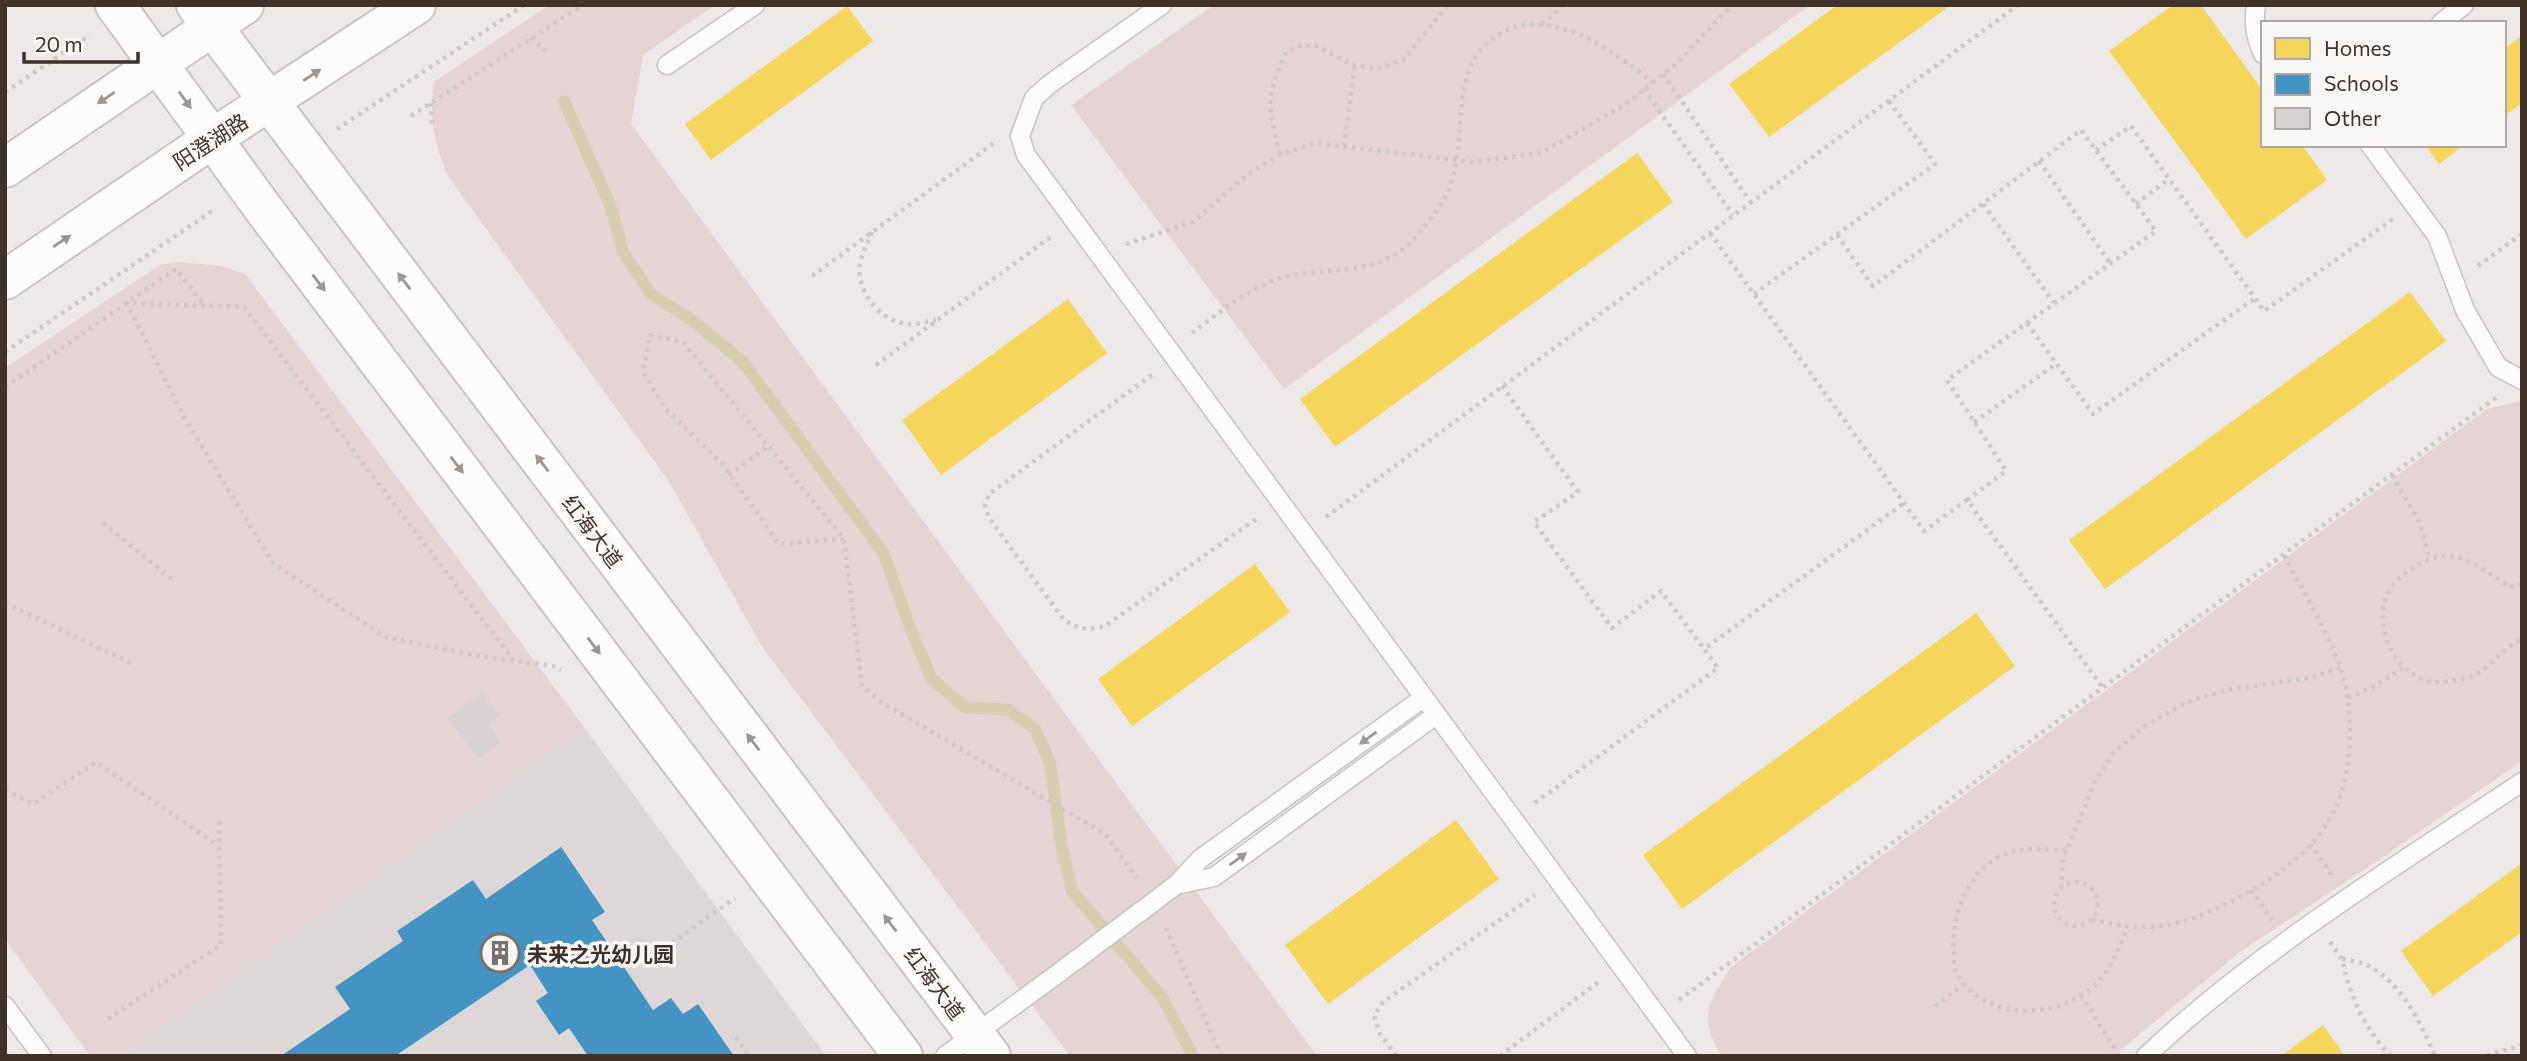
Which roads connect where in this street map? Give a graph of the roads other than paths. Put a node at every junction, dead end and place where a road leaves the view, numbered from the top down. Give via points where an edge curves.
1 (244, 5) edge
2 (416, 5) edge
3 (755, 5) edge
4 (1162, 5) edge
5 (2256, 5) edge
6 (2464, 5) edge
7 (119, 9) edge
8 (204, 16) edge
9 (2444, 21) edge
10 (2261, 50) edge
11 (158, 63) junction
12 (667, 65) dead end
13 (269, 103) junction
14 (213, 138) junction
15 (2371, 147) edge
16 (5, 168) edge
17 (5, 280) edge
18 (2521, 380) edge
19 (1423, 698) junction
20 (1436, 715) junction
21 (2522, 782) edge
22 (1177, 885) junction
23 (5, 1006) edge
24 (970, 1049) edge
25 (42, 1056) edge
26 (903, 1056) edge
27 (1687, 1056) edge
28 (2146, 1056) edge

1 - 8 main road
13 -> 2 main road, 阳澄湖路
3 - 12 lane
4 - 19 lane via 1034,98 1020,136 1026,155
5 - 10 lane
6 - 9 lane
7 - 11 main road
8 - 11 main road
8 - 13 main road, 红海大道
11 -> 14 main road
11 -> 16 main road
13 - 14 main road, 阳澄湖路
24 -> 13 main road, 红海大道
17 -> 14 main road, 阳澄湖路
14 -> 26 main road
15 - 18 lane via 2437,236 2465,310 2498,367
19 - 20 lane
19 -> 22 lane via 1200,859
22 -> 20 lane via 1214,877
20 - 27 lane
21 - 28 lane via 2280,945
22 - 24 lane, bridge via 1060,972
23 - 25 lane

